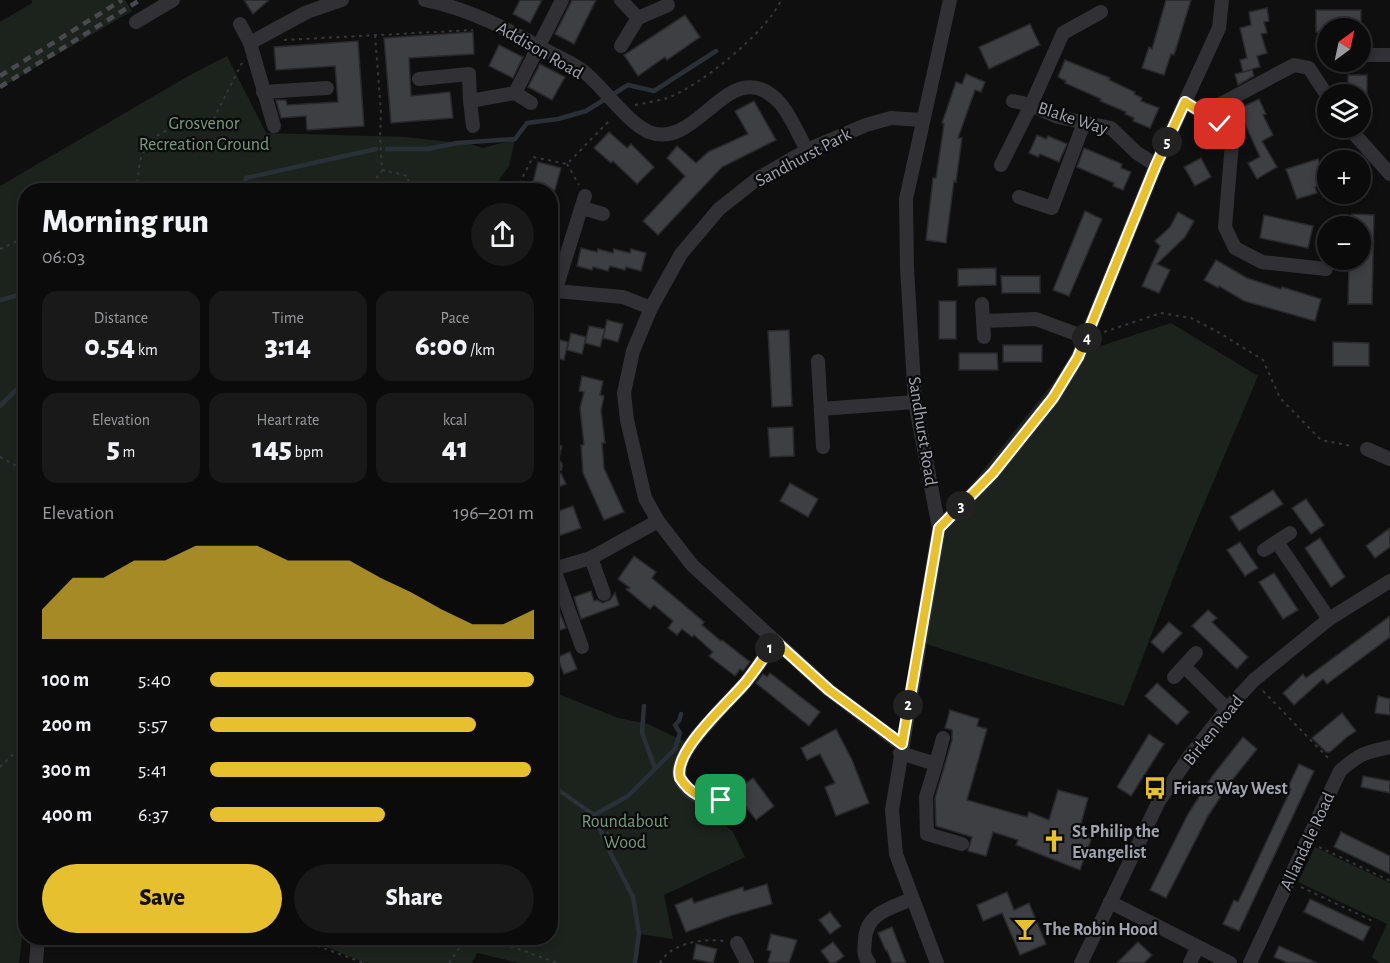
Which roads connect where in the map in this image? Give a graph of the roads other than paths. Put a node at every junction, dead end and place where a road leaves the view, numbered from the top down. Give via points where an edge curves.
1 (173, 0) edge
2 (342, 0) edge
3 (425, 0) edge
4 (562, 0) edge
5 (621, 0) edge
6 (950, 0) edge
7 (1222, 0) edge
8 (669, 5) dead end
9 (1101, 12) dead end
10 (638, 18) junction
11 (136, 22) dead end
12 (240, 24) dead end
13 (250, 43) junction
14 (539, 46) junction
15 (621, 46) dead end
16 (1371, 55) edge
17 (1390, 56) edge
18 (419, 79) dead end
19 (1319, 84) edge
20 (327, 88) dead end
21 (263, 92) junction
22 (515, 93) junction
23 (1013, 100) dead end
24 (470, 101) junction
25 (1185, 102) junction
26 (531, 103) dead end
27 (1032, 105) junction
28 (1204, 113) junction
29 (922, 120) junction
30 (1084, 123) junction
31 (274, 126) dead end
32 (472, 126) dead end
33 (1358, 138) edge
34 (807, 150) junction
35 (1001, 165) dead end
36 (1156, 165) junction
37 (1390, 174) edge
38 (1019, 197) dead end
39 (603, 214) dead end
40 (1317, 268) edge
41 (558, 285) edge
42 (558, 291) edge
43 (982, 304) dead end
44 (651, 308) junction
45 (983, 321) junction
46 (984, 337) dead end
47 (1087, 338) junction
48 (818, 361) dead end
49 (915, 402) junction
50 (821, 409) junction
51 (823, 447) dead end
52 (1367, 449) road end
53 (1390, 459) edge
54 (658, 521) junction
55 (939, 528) junction
56 (1290, 533) dead end
57 (1277, 542) junction
58 (1264, 550) dead end
59 (591, 558) junction
60 (558, 567) edge
61 (1390, 581) edge
62 (558, 585) edge
63 (604, 594) dead end
64 (1329, 619) junction
65 (775, 641) junction
66 (582, 647) dead end
67 (1196, 653) dead end
68 (1184, 666) junction
69 (1174, 677) dead end
70 (1227, 709) junction
71 (944, 738) dead end
72 (1390, 747) edge
73 (901, 749) junction
74 (936, 764) junction
75 (721, 800) dead end
76 (962, 844) dead end
77 (912, 899) junction
78 (1110, 902) junction
79 (737, 943) road end
80 (37, 945) edge
81 (1197, 948) junction
82 (36, 963) edge
83 (747, 963) edge
84 (868, 963) edge
85 (937, 963) edge
86 (1081, 963) edge
87 (1190, 963) edge
88 (1230, 963) edge
89 (1250, 963) edge

1 - 11 street
2 - 13 street via 307,12
3 - 14 street, Addison Road via 467,12
4 - 14 street
5 - 10 street
6 - 29 street, Sandhurst Road
7 - 25 street via 1219,28
8 - 10 street
9 - 27 street via 1063,33
10 - 15 street
12 - 13 street
13 - 21 street
14 - 22 street
14 - 34 street, Addison Road via 582,70 649,132 666,135 688,128 733,91 758,88 780,104
16 - 17 street
18 - 24 street via 469,74
19 - 28 street via 1309,68 1294,65
20 - 21 street
21 - 31 street
22 - 24 street
22 - 26 street
23 - 27 street, Blake Way
24 - 32 street
25 - 28 street
25 - 36 street
27 - 30 street, Blake Way
27 - 35 street
28 - 40 street via 1220,124 1232,143 1225,227 1234,248 1262,262
29 - 34 street, Sandhurst Park via 891,118
29 - 49 street, Sandhurst Road via 906,199
30 - 36 street, Blake Way via 1111,128
30 - 38 street via 1052,208
33 - 37 street
34 - 44 street, Sandhurst Park via 757,179 719,209 681,254
36 - 47 street
39 - 41 street via 584,202
42 - 44 street via 623,297
43 - 45 street
44 - 54 street, Sandhurst Park via 633,351 624,393 645,498
45 - 46 street
45 - 47 street via 1036,319
47 - 55 street via 1053,398 993,473
48 - 50 street
49 - 50 street
49 - 55 street, Sandhurst Road
50 - 51 street
52 - 53 street
54 - 59 street
54 - 65 street, Sandhurst Park via 692,565
55 - 73 street, Sandhurst Road
56 - 57 street
57 - 58 street
57 - 64 street
59 - 60 street
59 - 63 street
61 - 64 street, Birken Road
62 - 66 street
64 - 70 street, Birken Road via 1254,680
65 - 73 street, Sandhurst Park
65 - 75 street via 746,682 693,742 680,764 680,778 695,794 703,799
67 - 68 street
68 - 69 street
68 - 70 street
70 - 78 street, Birken Road via 1159,801
71 - 74 street
72 - 89 street, Allandale Road via 1365,752 1340,771
73 - 74 street, Sandhurst Park
73 - 77 street, Sandhurst Road via 892,810 896,854
74 - 76 street via 926,797 927,834
77 - 84 street via 874,915 865,930 864,955
77 - 85 street, Sandhurst Road
78 - 81 street
78 - 86 street, Birken Road
79 - 83 street
80 - 82 street
81 - 87 street
81 - 88 street

